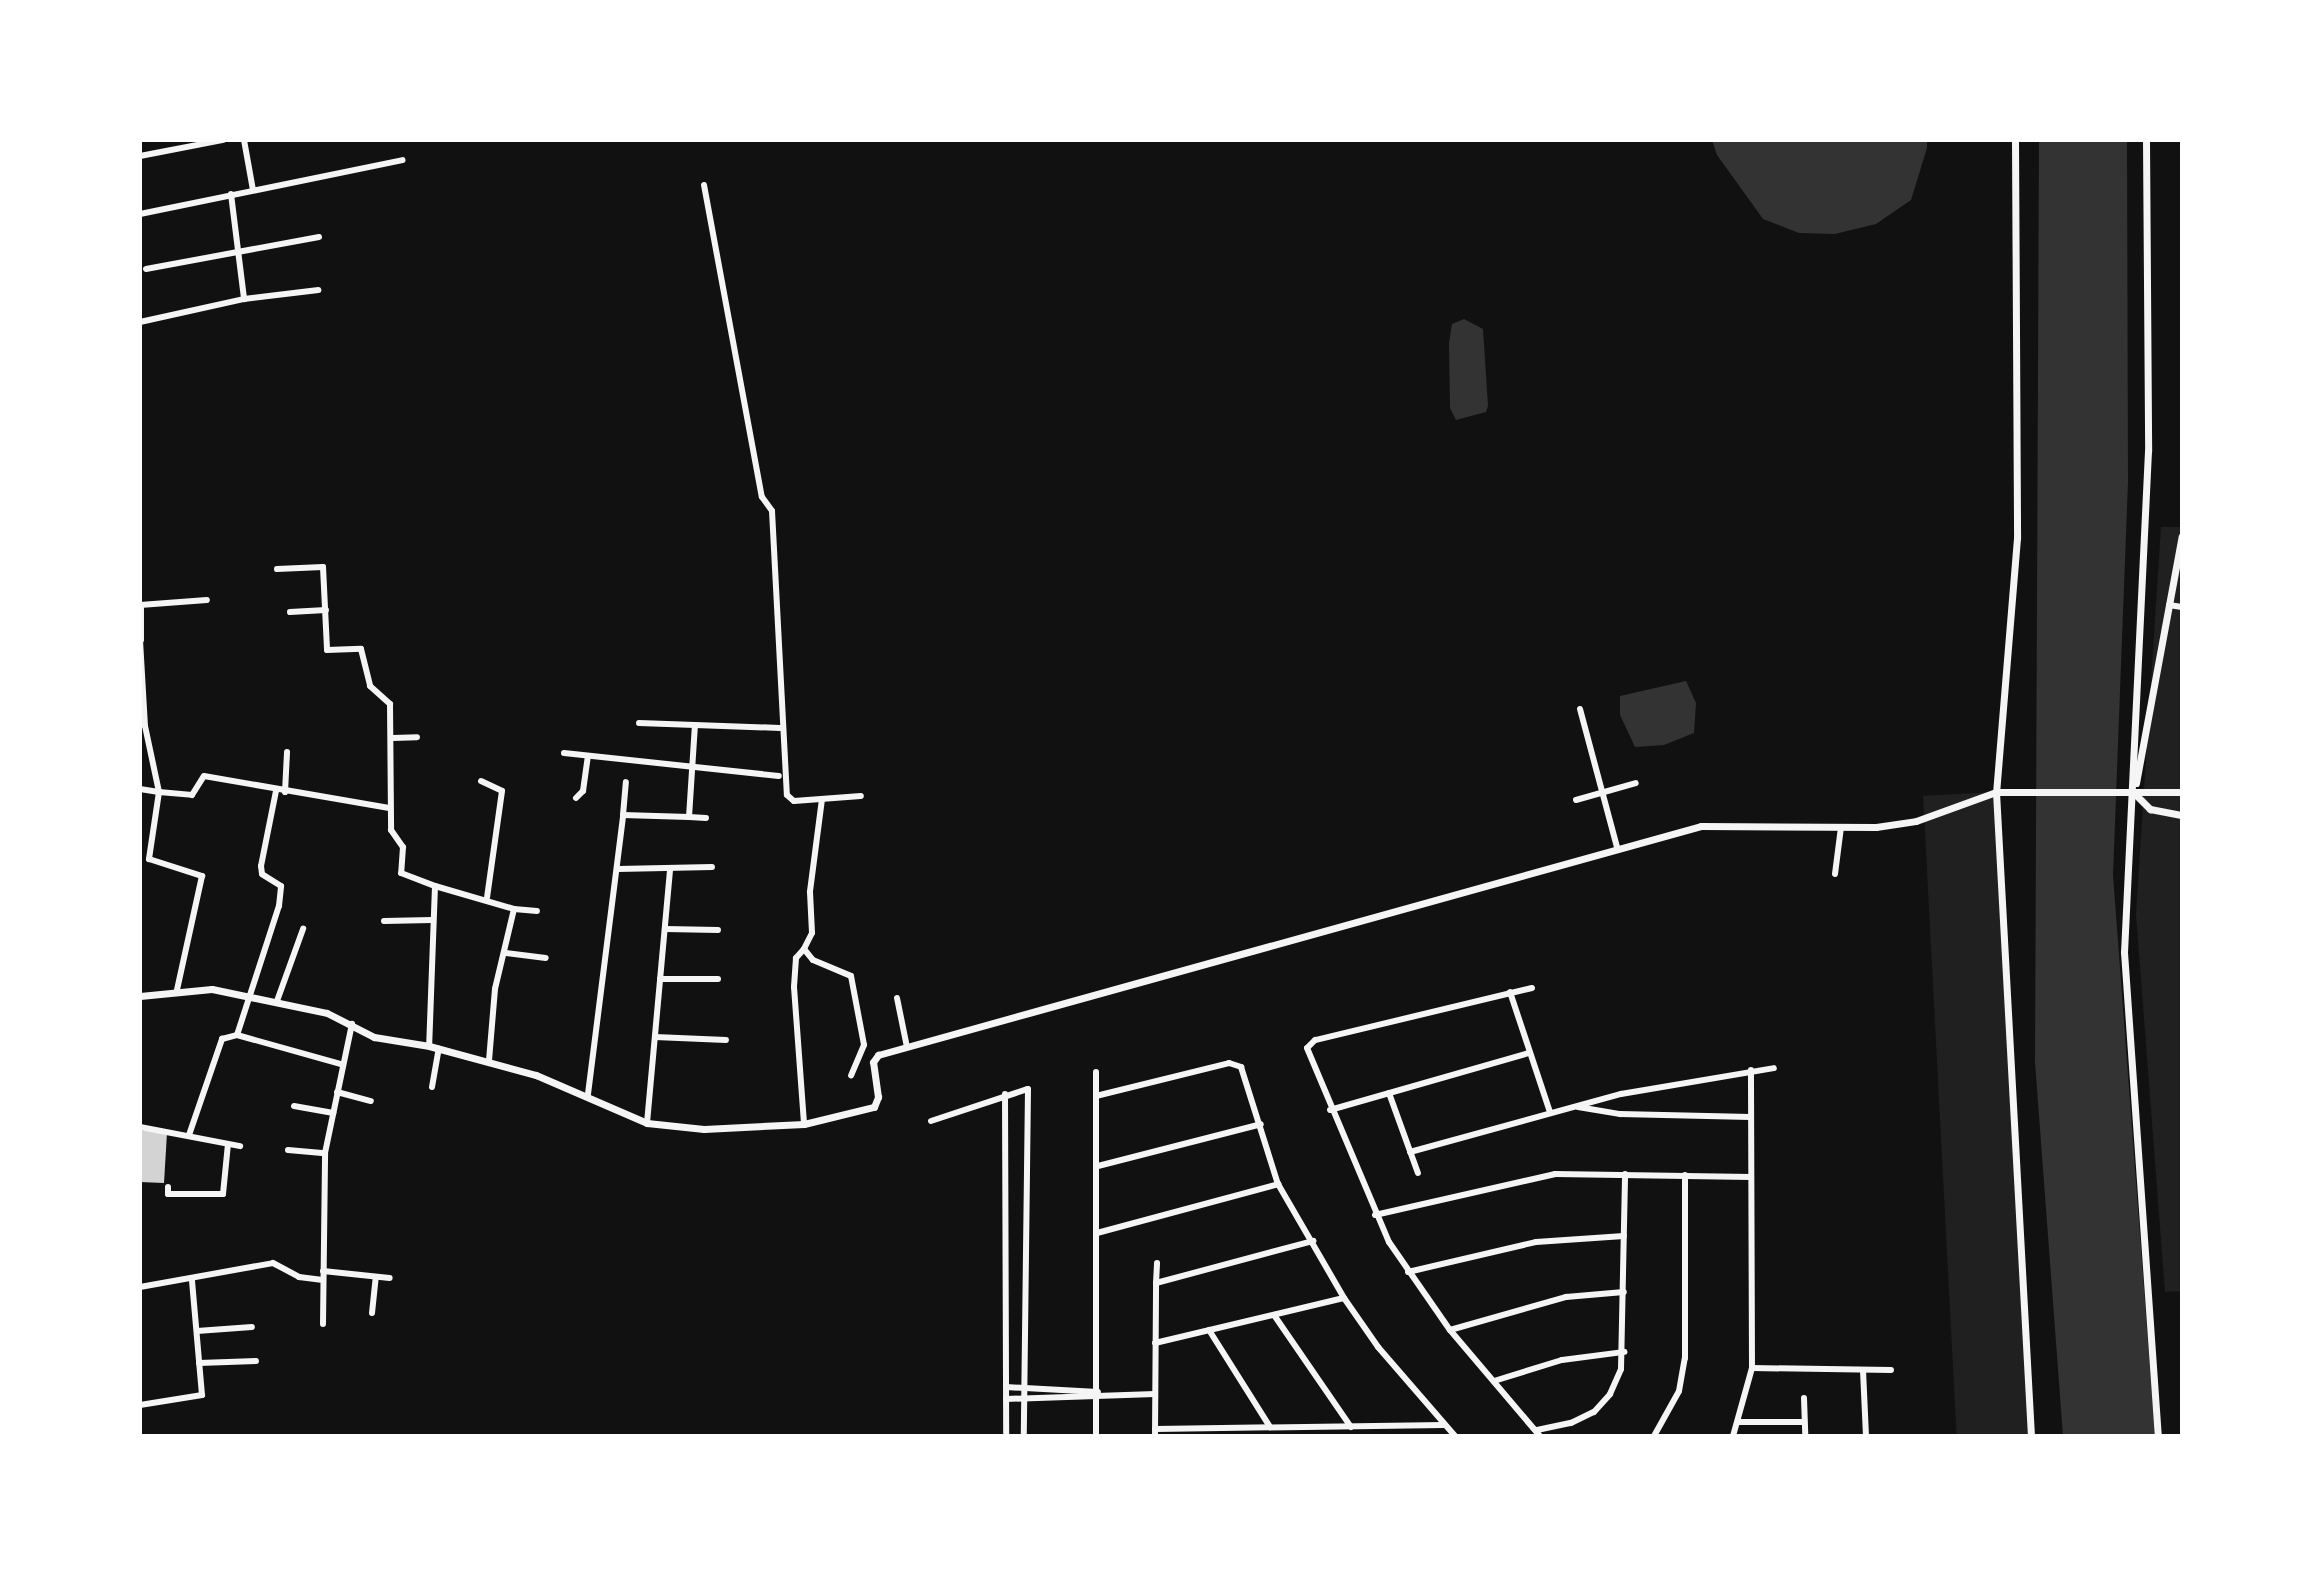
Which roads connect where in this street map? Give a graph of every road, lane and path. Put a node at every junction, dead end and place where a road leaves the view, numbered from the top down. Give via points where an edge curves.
1 (223, 140) edge
2 (244, 140) edge
3 (2015, 140) edge
4 (2146, 140) edge
5 (140, 156) edge
6 (402, 160) dead end
7 (704, 185) dead end
8 (253, 190) junction
9 (231, 194) junction
10 (140, 214) edge
11 (319, 237) dead end
12 (240, 253) junction
13 (146, 269) dead end
14 (318, 290) dead end
15 (244, 299) junction
16 (140, 322) edge
17 (2182, 536) edge
18 (277, 569) dead end
19 (207, 600) dead end
20 (141, 605) edge
21 (2170, 605) junction
22 (2182, 607) edge
23 (326, 610) junction
24 (290, 612) dead end
25 (140, 640) edge
26 (1580, 709) dead end
27 (639, 723) dead end
28 (695, 725) junction
29 (780, 728) dead end
30 (417, 737) dead end
31 (393, 738) junction
32 (287, 752) dead end
33 (564, 753) dead end
34 (588, 757) junction
35 (691, 766) junction
36 (779, 776) dead end
37 (481, 781) dead end
38 (626, 782) dead end
39 (1636, 783) dead end
40 (140, 789) edge
41 (276, 791) junction
42 (159, 792) junction
43 (285, 792) junction
44 (1603, 792) junction
45 (1996, 792) junction
46 (2182, 792) edge
47 (2134, 793) junction
48 (861, 796) dead end
49 (576, 798) dead end
50 (822, 799) junction
51 (1576, 800) dead end
52 (389, 808) junction
53 (623, 815) junction
54 (2182, 815) edge
55 (689, 817) junction
56 (706, 818) dead end
57 (1841, 827) junction
58 (1617, 847) junction
59 (712, 867) dead end
60 (618, 869) junction
61 (670, 869) junction
62 (1835, 874) dead end
63 (435, 886) junction
64 (487, 898) junction
65 (514, 909) junction
66 (537, 911) dead end
67 (432, 920) junction
68 (384, 921) dead end
69 (303, 929) dead end
70 (665, 929) junction
71 (718, 930) dead end
72 (804, 949) junction
73 (506, 953) junction
74 (546, 958) dead end
75 (660, 979) junction
76 (718, 979) dead end
77 (1532, 988) dead end
78 (177, 990) junction
79 (1510, 992) junction
80 (140, 996) edge
81 (252, 996) junction
82 (897, 998) dead end
83 (277, 1001) junction
84 (352, 1024) junction
85 (237, 1035) junction
86 (655, 1037) junction
87 (726, 1040) dead end
88 (429, 1046) junction
89 (907, 1047) junction
90 (439, 1049) junction
91 (1529, 1053) junction
92 (489, 1061) junction
93 (341, 1064) junction
94 (1774, 1068) dead end
95 (1751, 1070) junction
96 (1096, 1072) dead end
97 (851, 1075) dead end
98 (432, 1087) dead end
99 (337, 1092) junction
100 (1389, 1093) junction
101 (588, 1094) junction
102 (1005, 1094) junction
103 (1096, 1096) junction
104 (371, 1101) dead end
105 (294, 1106) dead end
106 (1574, 1106) junction
107 (1330, 1110) junction
108 (1550, 1112) junction
109 (333, 1113) junction
110 (1750, 1117) junction
111 (931, 1121) dead end
112 (647, 1123) junction
113 (804, 1124) junction
114 (1261, 1124) junction
115 (140, 1127) edge
116 (189, 1135) junction
117 (228, 1144) junction
118 (240, 1146) dead end
119 (288, 1150) dead end
120 (1410, 1152) junction
121 (325, 1153) junction
122 (1098, 1166) junction
123 (1418, 1173) dead end
124 (1625, 1174) junction
125 (1685, 1175) junction
126 (1751, 1177) junction
127 (1278, 1184) junction
128 (168, 1187) dead end
129 (1375, 1215) junction
130 (1097, 1233) junction
131 (1624, 1236) junction
132 (1313, 1241) junction
133 (1157, 1263) dead end
134 (323, 1271) junction
135 (1408, 1272) junction
136 (376, 1277) junction
137 (390, 1278) dead end
138 (192, 1280) junction
139 (323, 1280) junction
140 (1156, 1283) junction
141 (140, 1287) edge
142 (1624, 1292) junction
143 (1344, 1298) junction
144 (372, 1313) dead end
145 (1274, 1315) junction
146 (323, 1324) dead end
147 (252, 1327) dead end
148 (1209, 1330) junction
149 (1450, 1330) junction
150 (197, 1331) junction
151 (1155, 1343) junction
152 (1624, 1352) junction
153 (256, 1361) dead end
154 (199, 1363) junction
155 (1752, 1368) junction
156 (1863, 1370) junction
157 (1891, 1370) dead end
158 (1494, 1381) junction
159 (1006, 1387) junction
160 (1025, 1387) junction
161 (1155, 1394) junction
162 (1097, 1395) junction
163 (1804, 1398) dead end
164 (1006, 1399) junction
165 (1024, 1401) junction
166 (140, 1405) edge
167 (1739, 1422) junction
168 (1804, 1422) junction
169 (1006, 1423) junction
170 (1024, 1423) junction
171 (1444, 1425) junction
172 (1270, 1427) junction
173 (1351, 1427) junction
174 (1155, 1432) edge
175 (1538, 1433) edge
176 (1006, 1436) edge
177 (1024, 1436) edge
178 (1096, 1436) edge
179 (1455, 1436) edge
180 (1654, 1436) edge
181 (1733, 1436) edge
182 (1805, 1436) edge
183 (1866, 1436) edge
184 (2031, 1436) edge
185 (2158, 1436) edge

1 - 5 street
2 - 8 street
3 - 45 street via 2017,538
4 - 47 street via 2148,451
6 - 8 street
7 - 50 street via 762,497 772,511 787,795 792,801
8 - 9 street
9 - 10 street
9 - 12 street
11 - 12 street
12 - 13 street
12 - 15 street
14 - 15 street
15 - 16 street
17 - 21 street
18 - 23 street via 323,567
19 - 20 street
20 - 25 street
21 - 22 street
21 - 47 street
23 - 24 street
23 - 31 street via 327,650 361,649 370,686 390,704
25 - 42 street via 145,726
26 - 44 street
27 - 28 street
28 - 29 street
28 - 35 street
30 - 31 street
31 - 52 street
32 - 43 street
33 - 34 street
34 - 35 street
34 - 49 street
35 - 36 street
35 - 55 street
37 - 64 street via 502,791
38 - 53 street
39 - 44 street
40 - 42 street
41 - 42 street via 203,776 192,795
41 - 43 street
41 - 81 street via 261,866 262,874 278,881 281,895
42 - 78 street via 148,858 202,877
43 - 52 street
44 - 51 street
44 - 58 street
45 - 47 street
45 - 57 street via 1916,821
45 - 184 street
46 - 47 street
47 - 54 street via 2150,809
47 - 185 street via 2124,952
48 - 50 street
50 - 72 street via 810,892 812,933
52 - 63 street via 391,831 403,847 401,875
53 - 55 street
53 - 60 street
55 - 56 street
57 - 58 street via 1702,825
57 - 62 street
58 - 89 street
59 - 61 street
60 - 61 street
60 - 101 street
61 - 70 street
63 - 64 street
63 - 67 street
64 - 65 street
65 - 66 street
65 - 73 street
67 - 68 street
67 - 88 street
69 - 83 street
70 - 71 street
70 - 75 street
72 - 97 street via 813,960 850,974 864,1045
72 - 113 street via 796,958 794,987
73 - 74 street
73 - 92 street via 495,989
75 - 76 street
75 - 86 street
77 - 79 street
78 - 80 street
78 - 81 street
79 - 91 street
79 - 107 street via 1310,1043 1308,1056
81 - 83 street
81 - 85 street
82 - 89 street
83 - 84 street
84 - 88 street via 374,1037
84 - 93 street
85 - 93 street
85 - 116 street via 222,1039
86 - 87 street
86 - 112 street
88 - 90 street
89 - 113 street via 875,1057 878,1097 871,1109
90 - 92 street
90 - 98 street
91 - 100 street
91 - 108 street
92 - 101 street
93 - 99 street
94 - 95 street
95 - 106 street
95 - 110 street
96 - 103 street
99 - 104 street
99 - 109 street
100 - 107 street
100 - 120 street
101 - 112 street
102 - 111 street
102 - 159 street
102 - 160 street via 1028,1089
103 - 114 street via 1234,1064 1243,1070
103 - 122 street
105 - 109 street
106 - 108 street
106 - 110 street via 1620,1114
107 - 129 street
108 - 120 street
109 - 121 street
110 - 126 street
112 - 113 street via 704,1129
114 - 122 street
114 - 127 street
115 - 116 street
116 - 117 street
117 - 118 street
117 - 128 street via 223,1194 168,1194
119 - 121 street
120 - 123 street
121 - 134 street
122 - 130 street
124 - 125 street
124 - 129 street via 1555,1174
124 - 131 street
125 - 126 street
125 - 180 street via 1685,1358 1679,1391
126 - 155 street
127 - 130 street
127 - 132 street
129 - 135 street
130 - 162 street
131 - 135 street via 1536,1242
131 - 142 street
132 - 140 street
132 - 143 street
133 - 140 street
134 - 136 street
134 - 139 street
135 - 149 street
136 - 137 street
136 - 144 street
138 - 139 street via 273,1263 299,1277
138 - 141 street
138 - 150 street
139 - 146 street
140 - 151 street
142 - 149 street via 1566,1297
142 - 152 street
143 - 145 street
143 - 171 street
145 - 148 street
145 - 173 street
147 - 150 street
148 - 151 street
148 - 172 street
149 - 158 street
150 - 154 street
151 - 161 street
152 - 158 street via 1562,1360
152 - 175 street via 1610,1394 1594,1412
153 - 154 street
154 - 166 street via 200,1397
155 - 156 street
155 - 167 street
156 - 157 street
156 - 183 street
158 - 175 street
159 - 160 street
159 - 164 street
160 - 162 street
160 - 165 street
161 - 162 street
161 - 174 street
162 - 165 street
162 - 178 street
163 - 168 street
164 - 165 street
164 - 169 street
165 - 170 street
167 - 168 street
167 - 181 street
168 - 182 street
169 - 170 street
169 - 176 street
170 - 177 street
171 - 173 street
171 - 179 street
172 - 173 street
172 - 174 street

